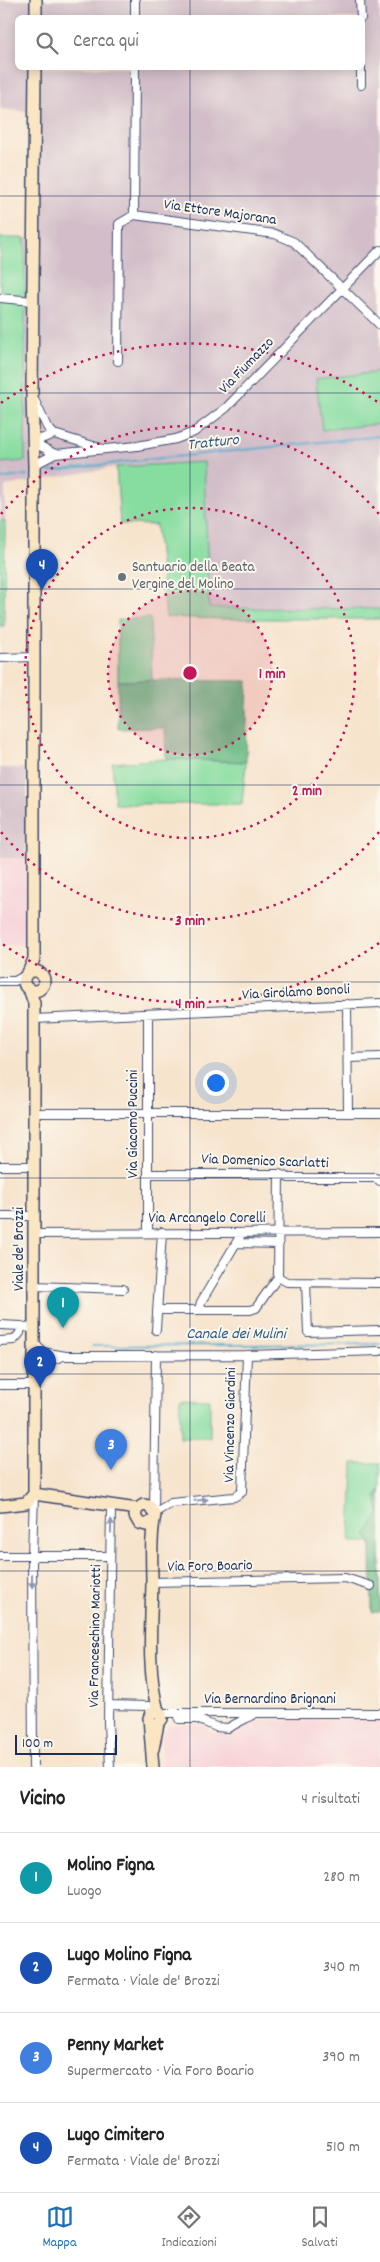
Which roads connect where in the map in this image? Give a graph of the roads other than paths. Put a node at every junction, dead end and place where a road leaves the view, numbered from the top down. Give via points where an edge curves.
1 (36, 0) edge
2 (135, 0) edge
3 (360, 0) edge
4 (36, 15) edge
5 (135, 15) edge
6 (361, 15) edge
7 (35, 70) edge
8 (135, 70) edge
9 (361, 70) edge
10 (361, 85) dead end
11 (134, 215) junction
12 (380, 250) edge
13 (342, 289) junction
14 (0, 298) edge
15 (33, 301) junction
16 (380, 325) edge
17 (118, 361) dead end
18 (32, 394) junction
19 (54, 434) junction
20 (33, 442) junction
21 (105, 450) junction
22 (56, 454) junction
23 (34, 465) junction
24 (34, 657) junction
25 (0, 658) edge
26 (34, 959) junction
27 (27, 974) junction
28 (40, 974) junction
29 (0, 981) edge
30 (15, 981) junction
31 (27, 988) junction
32 (41, 988) junction
33 (380, 1002) edge
34 (34, 1003) junction
35 (347, 1004) junction
36 (148, 1015) junction
37 (34, 1019) junction
38 (380, 1057) edge
39 (348, 1058) junction
40 (380, 1112) edge
41 (34, 1113) junction
42 (348, 1113) junction
43 (148, 1114) junction
44 (0, 1166) edge
45 (35, 1166) junction
46 (148, 1174) junction
47 (279, 1174) junction
48 (380, 1181) edge
49 (0, 1216) edge
50 (35, 1216) junction
51 (148, 1232) junction
52 (162, 1232) junction
53 (280, 1232) junction
54 (380, 1232) edge
55 (242, 1233) junction
56 (35, 1234) junction
57 (237, 1243) junction
58 (279, 1244) junction
59 (278, 1278) junction
60 (306, 1282) junction
61 (380, 1283) edge
62 (34, 1286) junction
63 (123, 1289) dead end
64 (157, 1310) junction
65 (199, 1310) junction
66 (0, 1325) edge
67 (21, 1326) junction
68 (34, 1329) junction
69 (156, 1330) dead end
70 (380, 1330) edge
71 (0, 1341) edge
72 (34, 1343) junction
73 (380, 1351) edge
74 (156, 1355) junction
75 (246, 1355) junction
76 (66, 1356) junction
77 (34, 1370) junction
78 (0, 1385) edge
79 (34, 1385) junction
80 (156, 1492) junction
81 (34, 1494) junction
82 (0, 1506) edge
83 (111, 1506) junction
84 (145, 1515) junction
85 (0, 1556) edge
86 (32, 1556) junction
87 (110, 1556) junction
88 (152, 1582) junction
89 (371, 1586) dead end
90 (108, 1705) junction
91 (213, 1713) junction
92 (235, 1713) junction
93 (380, 1713) edge
94 (254, 1714) junction
95 (155, 1716) junction
96 (193, 1716) junction
97 (237, 1723) junction
98 (209, 1724) junction
99 (33, 1767) edge
100 (110, 1767) edge
101 (153, 1767) edge

1 - 4 street
2 - 5 street
3 - 6 street
7 - 15 street, Viale de' Brozzi
8 - 11 street
9 - 10 street
11 - 13 street, Via Ettore Majorana via 286,237
11 - 17 street via 119,224
12 - 13 street, Via Fiumazzo
13 - 16 street, Via Ettore Majorana
13 - 21 street, Via Fiumazzo via 209,423 176,439
14 - 15 street
15 - 18 street, Viale de' Brozzi
18 - 19 street via 47,427
18 - 20 street, Viale de' Brozzi
19 - 20 street
19 - 21 street, Via Fiumazzo
20 - 22 street
20 - 23 street, Viale de' Brozzi
21 - 22 street, Via Fiumazzo
22 - 23 street, Via Fiumazzo
23 - 24 street, Viale de' Brozzi
24 - 25 street
24 - 26 street, Viale de' Brozzi
26 - 27 street, Viale de' Brozzi
26 - 28 street, Viale de' Brozzi
27 - 28 street via 35,971
27 - 30 street
27 - 31 street, Viale de' Brozzi via 24,981
28 - 32 street, Viale de' Brozzi via 44,980
29 - 30 street
30 - 31 street
31 - 32 street via 35,991
31 - 34 street, Viale de' Brozzi
32 - 34 street, Viale de' Brozzi
33 - 35 street, Via Girolamo Bonoli
34 - 37 street, Viale de' Brozzi
35 - 36 street, Via Girolamo Bonoli
35 - 39 street
36 - 37 street, Via Girolamo Bonoli
36 - 43 street, Via Giacomo Puccini
37 - 41 street, Viale de' Brozzi
38 - 39 street
39 - 42 street
40 - 42 street
41 - 43 street
41 - 45 street, Viale de' Brozzi
42 - 43 street
43 - 46 street, Via Giacomo Puccini
44 - 45 street
45 - 50 street, Viale de' Brozzi
46 - 47 street, Via Domenico Scarlatti
46 - 51 street, Via Giacomo Puccini
47 - 48 street, Via Domenico Scarlatti via 289,1178 376,1178
47 - 53 street
49 - 50 street
50 - 56 street, Viale de' Brozzi
51 - 52 street, Via Arcangelo Corelli
51 - 56 street, Via Arcangelo Corelli
52 - 55 street, Via Arcangelo Corelli
52 - 64 street
53 - 54 street, Via Arcangelo Corelli
53 - 55 street, Via Arcangelo Corelli
53 - 58 street
55 - 57 street
56 - 62 street, Viale de' Brozzi
57 - 58 street, Via Arcangelo Corelli
57 - 65 street
58 - 59 street
59 - 60 street via 287,1282
59 - 65 street via 253,1310
60 - 61 street
60 - 70 street via 308,1332
62 - 63 street
62 - 68 street, Viale de' Brozzi
64 - 65 street
64 - 69 street
66 - 67 street
67 - 68 street
67 - 71 street via 14,1340
68 - 72 street, Viale de' Brozzi
72 - 76 street via 43,1352
72 - 77 street, Viale de' Brozzi
73 - 75 street
74 - 75 street
74 - 76 street
74 - 80 street
84 -> 75 street, Via Vincenzo Giardini via 171,1503 234,1497 242,1492
76 - 77 street via 48,1360
77 - 79 street, Viale de' Brozzi
78 - 79 street
79 - 81 street, Viale de' Brozzi
80 - 84 street
80 - 84 street
81 - 82 street via 26,1504
81 - 83 street
81 - 86 street
83 - 84 street
87 -> 83 street, Via Franceschino Mariotti
84 - 88 street, Via Foro Boario via 152,1543
85 - 86 street
86 - 87 street
86 -> 99 street
87 - 90 street, Via Franceschino Mariotti
88 - 89 street, Via Foro Boario via 345,1578
88 - 95 street, Via Foro Boario
90 - 95 street, Via Bernardino Brignani
90 - 100 street, Via Franceschino Mariotti
91 - 92 street, Via Bernardino Brignani
91 - 96 street, Via Bernardino Brignani
91 - 98 street
92 - 94 street, Via Bernardino Brignani
92 - 97 street
93 - 94 street, Via Bernardino Brignani
94 - 97 street
95 - 96 street, Via Bernardino Brignani
95 - 101 street, Via Foro Boario
96 - 98 street
97 - 98 street via 228,1728

